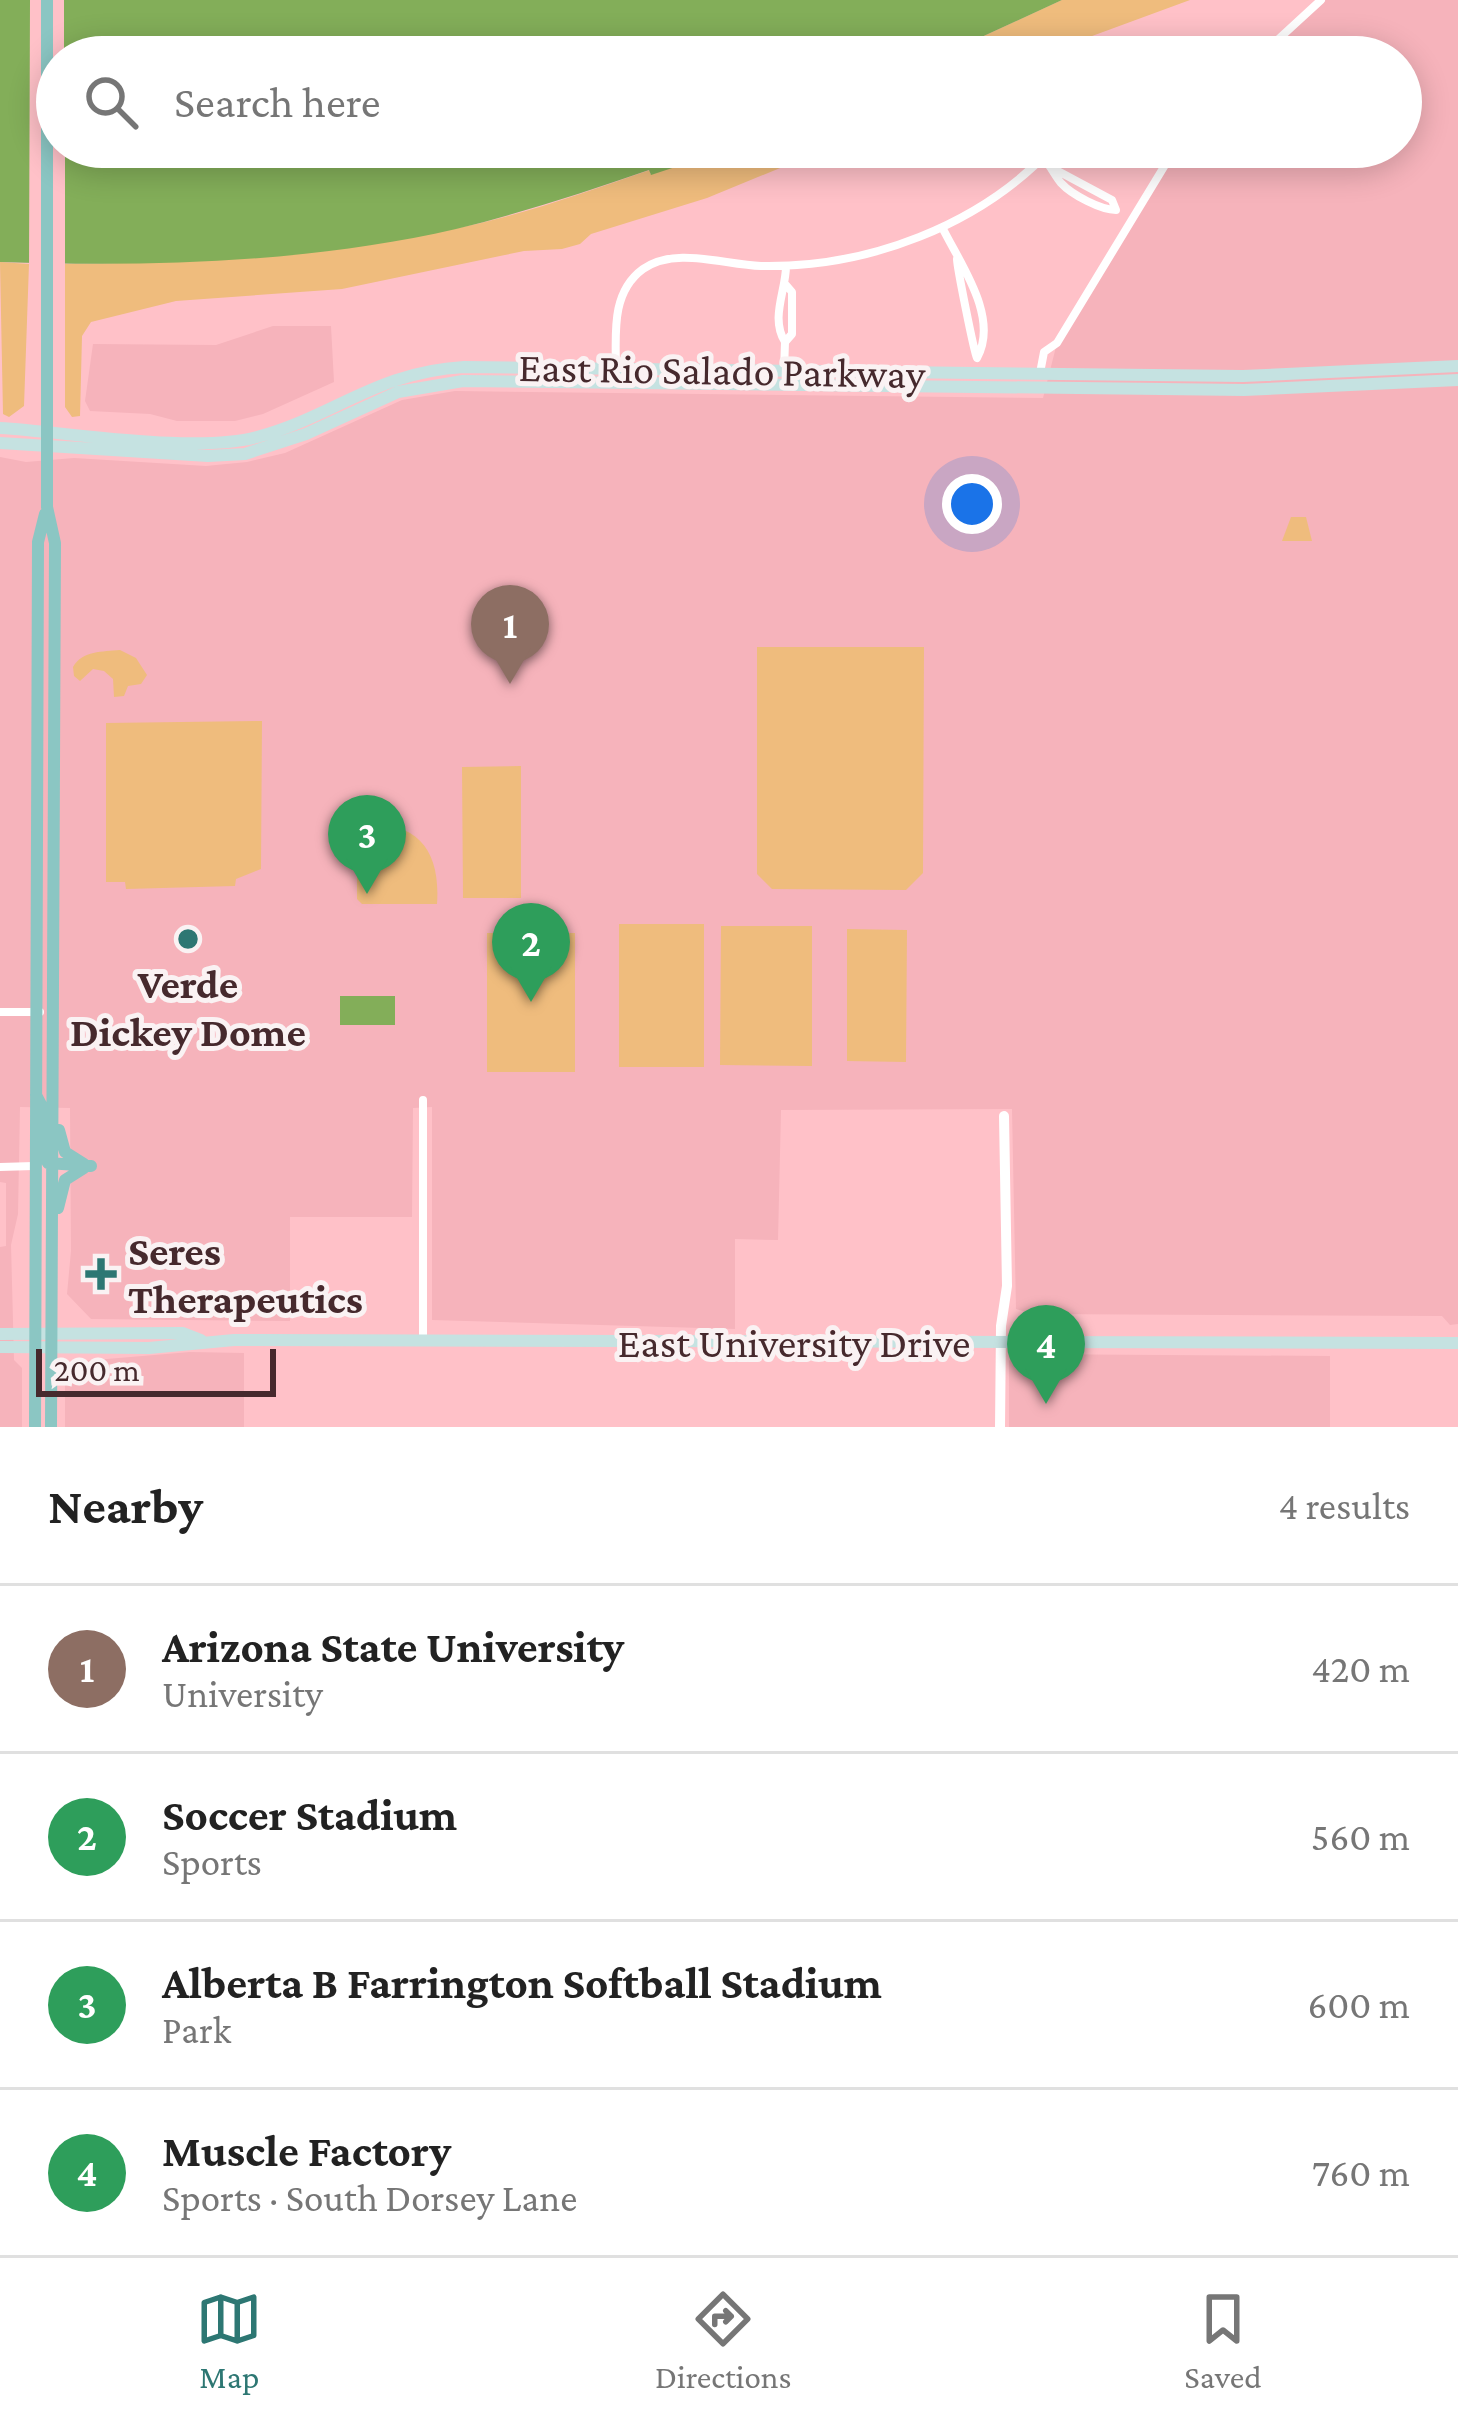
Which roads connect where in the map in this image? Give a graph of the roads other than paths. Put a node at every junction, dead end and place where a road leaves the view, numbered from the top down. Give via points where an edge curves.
1 (47, 0) edge
2 (1322, 0) edge
3 (47, 36) edge
4 (1282, 36) edge
5 (47, 168) edge
6 (1030, 168) edge
7 (1054, 168) edge
8 (1163, 168) edge
9 (1132, 219) junction
10 (942, 227) junction
11 (786, 266) junction
12 (976, 365) junction
13 (1458, 366) edge
14 (784, 371) junction
15 (1040, 374) junction
16 (616, 376) junction
17 (1458, 380) edge
18 (975, 388) junction
19 (0, 428) edge
20 (47, 438) junction
21 (0, 443) edge
22 (47, 507) junction
23 (0, 1012) edge
24 (36, 1012) junction
25 (54, 1013) junction
26 (36, 1094) junction
27 (423, 1100) dead end
28 (54, 1111) junction
29 (1004, 1116) dead end
30 (36, 1166) junction
31 (53, 1166) junction
32 (91, 1166) junction
33 (0, 1167) edge
34 (53, 1233) junction
35 (0, 1334) edge
36 (34, 1340) junction
37 (423, 1340) junction
38 (51, 1341) junction
39 (1000, 1341) junction
40 (1458, 1343) edge
41 (0, 1348) edge
42 (35, 1427) edge
43 (51, 1427) edge
44 (1000, 1427) edge

1 - 3 main road
2 - 4 street
5 - 20 main road
6 - 10 street
7 - 9 street
8 - 9 street
9 - 15 street via 1044,352
10 - 11 street via 850,258
10 - 12 street via 957,259
11 - 14 street
11 - 16 street via 679,258 647,266 619,303
12 - 14 main road, East Rio Salado Parkway
12 - 15 main road, East Rio Salado Parkway
12 - 18 street
13 - 15 main road, East Rio Salado Parkway via 1279,376
14 - 16 main road, East Rio Salado Parkway
16 - 18 main road, East Rio Salado Parkway
16 - 20 main road, East Rio Salado Parkway via 434,383 231,455
17 - 18 main road, East Rio Salado Parkway via 1280,390
19 - 20 main road, East Rio Salado Parkway
20 - 21 main road, East Rio Salado Parkway
20 - 22 main road
22 - 24 main road via 38,542
22 - 25 main road via 55,543
23 - 24 street
24 - 25 street
24 - 26 main road
25 - 28 main road
26 - 30 main road
26 - 31 main road
27 - 37 street
28 - 31 main road
28 - 32 main road via 65,1152
29 - 39 street
30 - 33 street
30 - 36 main road
31 - 32 main road
31 - 34 main road
32 - 34 main road via 65,1180
34 - 38 main road
35 - 36 main road, East University Drive
36 - 38 main road, East University Drive
36 - 41 main road, East University Drive
36 - 42 main road
37 - 38 main road, East University Drive
37 - 39 main road, East University Drive
38 - 43 main road
39 - 40 main road, East University Drive
39 - 44 street

